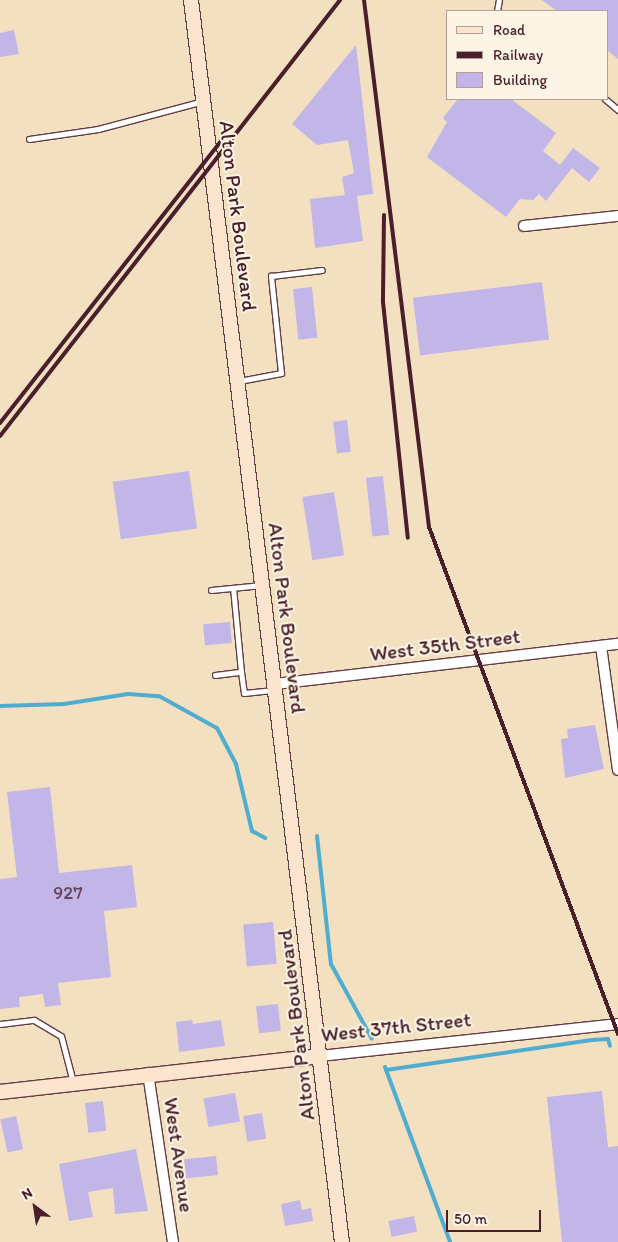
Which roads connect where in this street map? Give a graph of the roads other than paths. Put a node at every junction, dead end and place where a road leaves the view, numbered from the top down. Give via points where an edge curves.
1 (191, 0) edge
2 (606, 100) edge
3 (204, 101) junction
4 (618, 110) edge
5 (28, 139) dead end
6 (618, 216) edge
7 (524, 226) dead end
8 (322, 270) dead end
9 (238, 382) junction
10 (263, 585) junction
11 (233, 588) junction
12 (211, 590) dead end
13 (618, 644) edge
14 (601, 646) junction
15 (241, 672) junction
16 (214, 675) dead end
17 (276, 687) junction
18 (618, 770) edge
19 (0, 1024) edge
20 (618, 1024) edge
21 (320, 1056) junction
22 (148, 1073) junction
23 (74, 1083) junction
24 (0, 1092) edge
25 (173, 1242) edge
26 (342, 1242) edge

1 - 3 main road, Alton Park Boulevard
2 - 4 lane
3 - 5 lane via 98,129
3 - 9 main road, Alton Park Boulevard
6 - 7 street
8 - 9 lane via 271,276 281,373
9 - 10 main road, Alton Park Boulevard
10 - 11 lane
10 - 17 main road, Alton Park Boulevard
11 - 12 lane
11 - 15 lane
13 - 14 street, West 35th Street
14 - 17 street, West 35th Street
14 - 18 street
15 - 16 lane
15 - 17 lane via 244,693
17 - 21 main road, Alton Park Boulevard
19 - 23 lane via 34,1020 61,1036
20 - 21 street, West 37th Street
21 - 22 main road, West 37th Street
21 - 26 main road, Alton Park Boulevard
22 - 23 main road, West 37th Street
22 - 25 street, West Avenue
23 - 24 main road, West 37th Street

